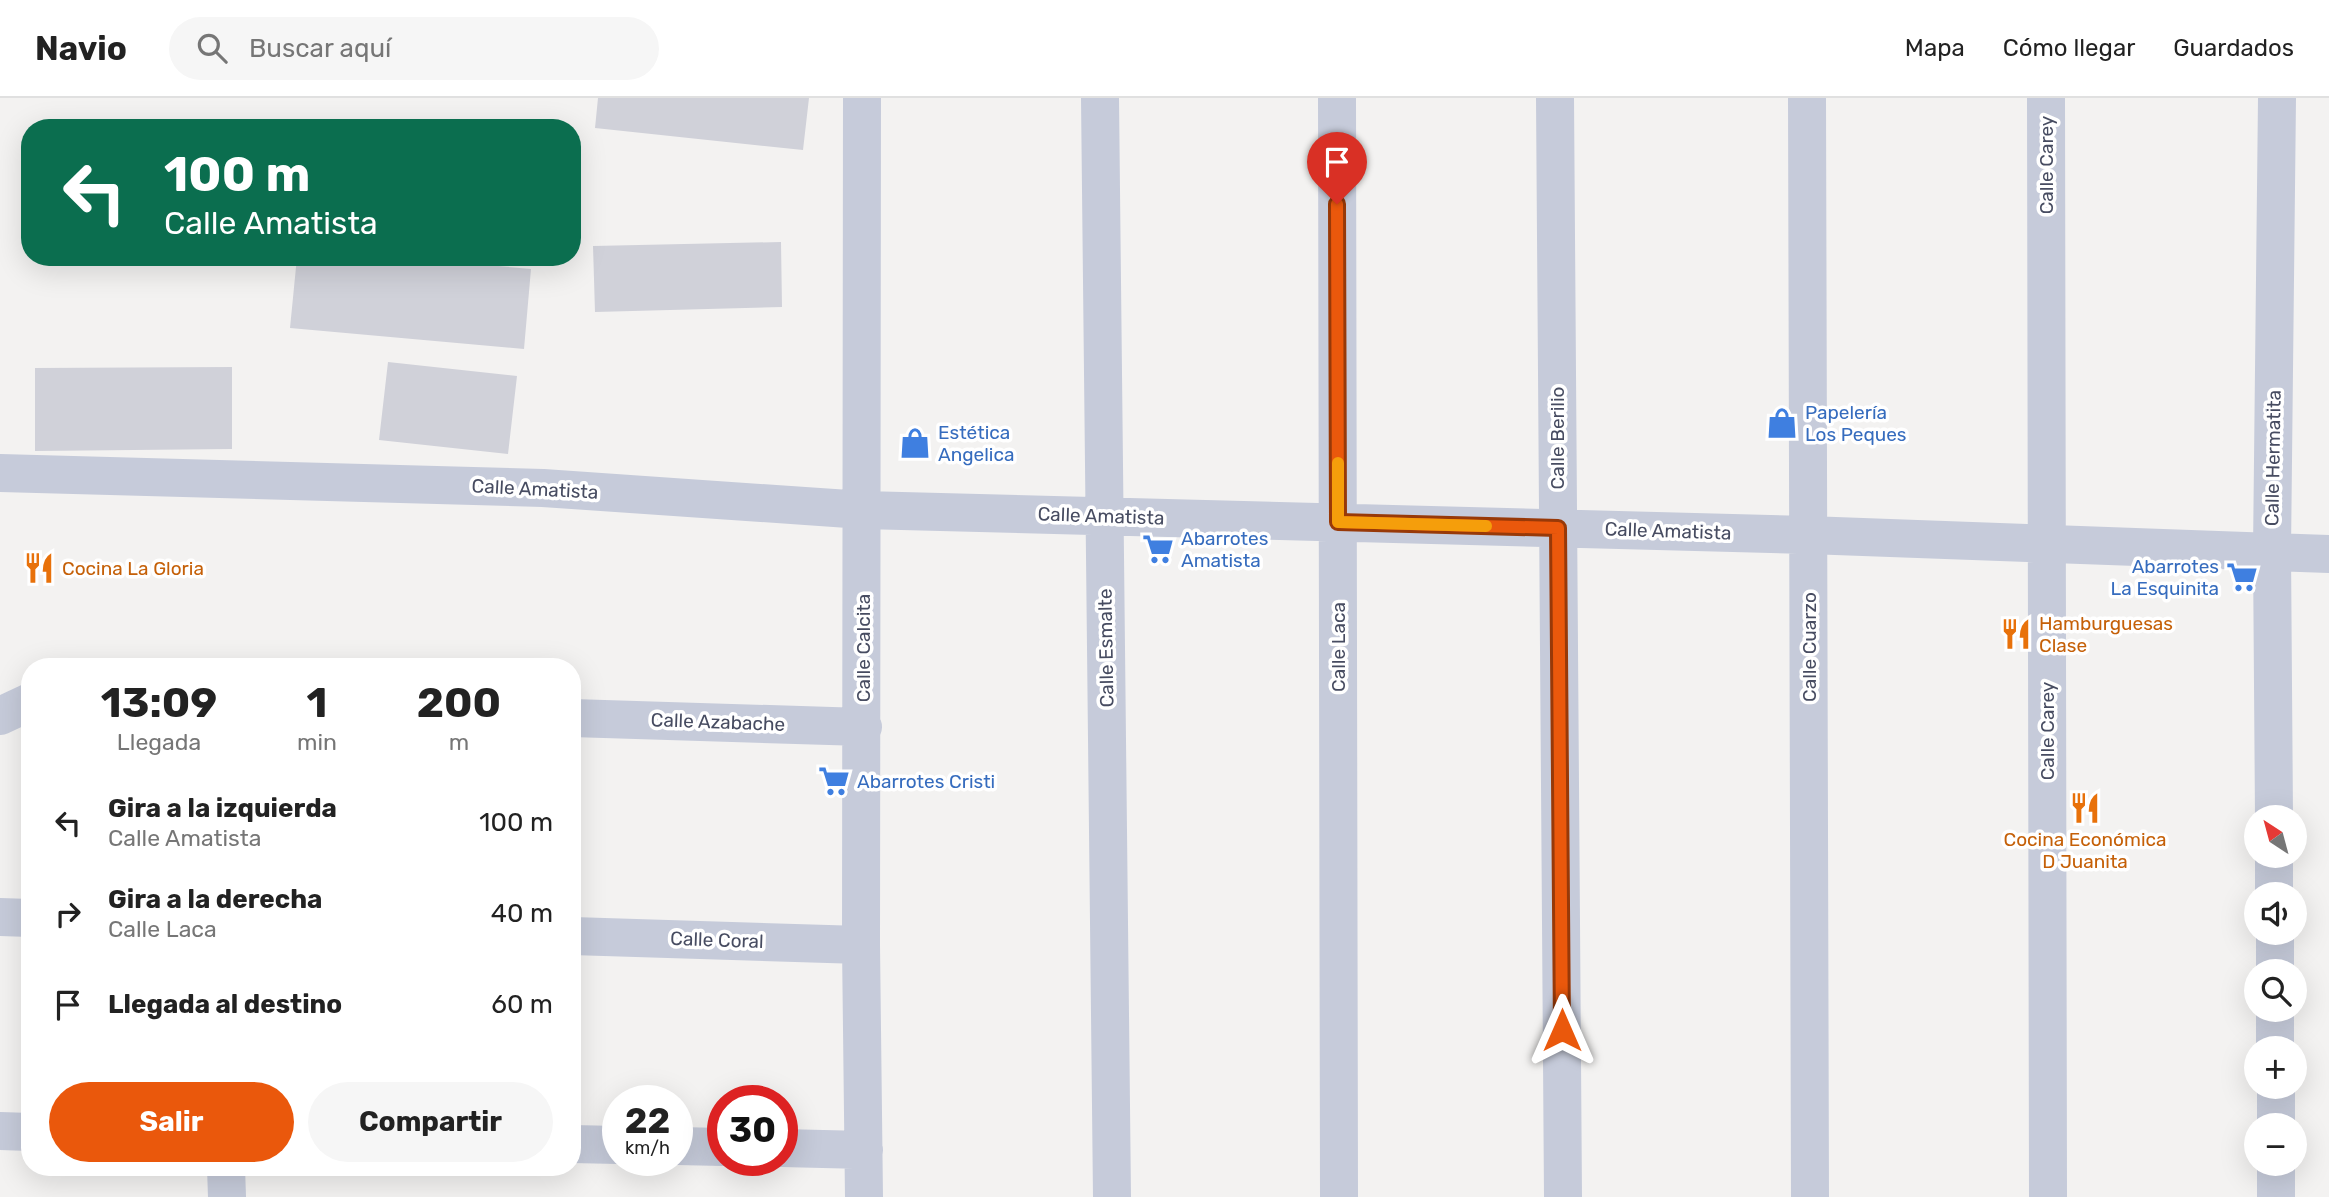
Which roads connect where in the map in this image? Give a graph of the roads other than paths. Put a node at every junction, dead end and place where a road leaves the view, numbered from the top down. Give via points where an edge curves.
1 (862, 98) edge
2 (1100, 98) edge
3 (1337, 98) edge
4 (1555, 98) edge
5 (1807, 98) edge
6 (2046, 98) edge
7 (2277, 98) edge
8 (0, 473) edge
9 (863, 510) junction
10 (1104, 516) junction
11 (1338, 522) junction
12 (1558, 528) junction
13 (1808, 535) junction
14 (2047, 544) junction
15 (2272, 551) junction
16 (2329, 554) edge
17 (21, 706) edge
18 (0, 716) edge
19 (581, 718) edge
20 (863, 727) junction
21 (2274, 805) edge
22 (0, 917) edge
23 (21, 918) edge
24 (581, 936) edge
25 (861, 945) junction
26 (0, 1131) edge
27 (21, 1132) edge
28 (581, 1144) edge
29 (602, 1145) edge
30 (798, 1148) edge
31 (864, 1150) junction
32 (227, 1176) edge
33 (2276, 1176) edge
34 (228, 1197) edge
35 (864, 1197) edge
36 (1112, 1197) edge
37 (1339, 1197) edge
38 (1563, 1197) edge
39 (1810, 1197) edge
40 (2048, 1197) edge
41 (2276, 1197) edge

1 - 9 street, Calle Calcita
2 - 10 street, Calle Esmalte
3 - 11 street, Calle Laca
4 - 12 street, Calle Berilio
5 - 13 street, Calle Cuarzo
6 - 14 street, Calle Carey
7 - 15 street, Calle Hermatita
8 - 9 street, Calle Amatista via 543,488
9 - 10 street, Calle Amatista
9 - 20 street, Calle Calcita
10 - 11 street, Calle Amatista
10 - 36 street, Calle Esmalte
11 - 12 street, Calle Amatista
11 - 37 street, Calle Laca
12 - 13 street, Calle Amatista
12 - 38 street, Calle Berilio
13 - 14 street, Calle Amatista
13 - 39 street, Calle Cuarzo
14 - 15 street, Calle Amatista
14 - 40 street, Calle Carey
15 - 16 street, Calle Amatista
15 - 21 street, Calle Hermatita
17 - 18 street
19 - 20 street, Calle Azabache
20 - 25 street, Calle Calcita
22 - 23 street
24 - 25 street, Calle Coral
25 - 31 street, Calle Calcita
26 - 27 street
28 - 29 street
30 - 31 street
31 - 35 street, Calle Calcita
32 - 34 street
33 - 41 street

